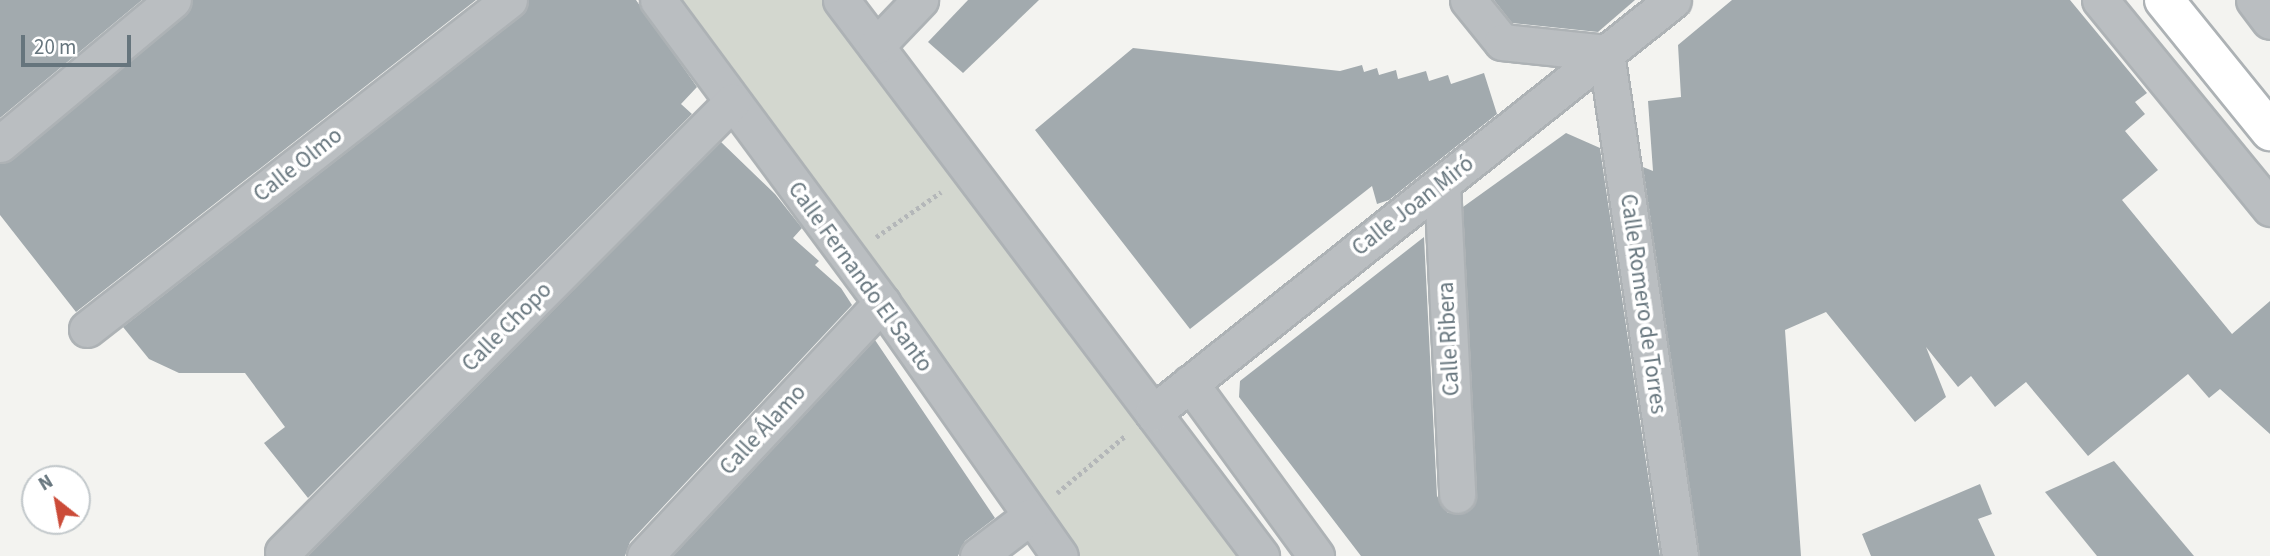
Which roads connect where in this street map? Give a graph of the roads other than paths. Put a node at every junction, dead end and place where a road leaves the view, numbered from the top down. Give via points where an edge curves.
1 (173, 0) edge
2 (509, 0) edge
3 (658, 0) edge
4 (841, 0) edge
5 (920, 0) edge
6 (1468, 0) edge
7 (1673, 0) edge
8 (2100, 0) edge
9 (2164, 0) edge
10 (2254, 0) edge
11 (2270, 21) edge
12 (876, 46) junction
13 (1606, 53) junction
14 (2217, 67) junction
15 (2176, 97) junction
16 (732, 102) junction
17 (2270, 131) edge
18 (0, 144) edge
19 (1442, 183) junction
20 (2270, 208) edge
21 (882, 303) junction
22 (88, 329) dead end
23 (1190, 383) junction
24 (1153, 413) junction
25 (1457, 495) dead end
26 (1029, 517) junction
27 (283, 552) dead end
28 (645, 556) edge
29 (978, 556) edge
30 (1060, 556) edge
31 (1261, 556) edge
32 (1316, 556) edge
33 (1680, 556) edge

1 - 18 street
2 - 22 street, Calle Olmo
3 - 16 street, Calle Fernando El Santo
4 - 12 street
5 - 12 street
6 - 13 street via 1502,42
7 - 13 street, Calle Joan Miró
8 - 15 street
9 - 14 main road
10 - 11 street
12 - 24 street
13 - 19 street, Calle Joan Miró
13 - 33 street, Calle Romero de Torres
14 - 15 street
14 - 17 main road
15 - 20 street
16 - 21 street, Calle Fernando El Santo
16 - 27 street, Calle Chopo
19 - 23 street, Calle Joan Miró
19 - 25 street, Calle Ribera
21 - 26 street, Calle Fernando El Santo
21 - 28 street, Calle Álamo
23 - 24 street, Calle Joan Miró
23 - 32 street
24 - 31 street
26 - 29 street
26 - 30 street, Calle Fernando El Santo

